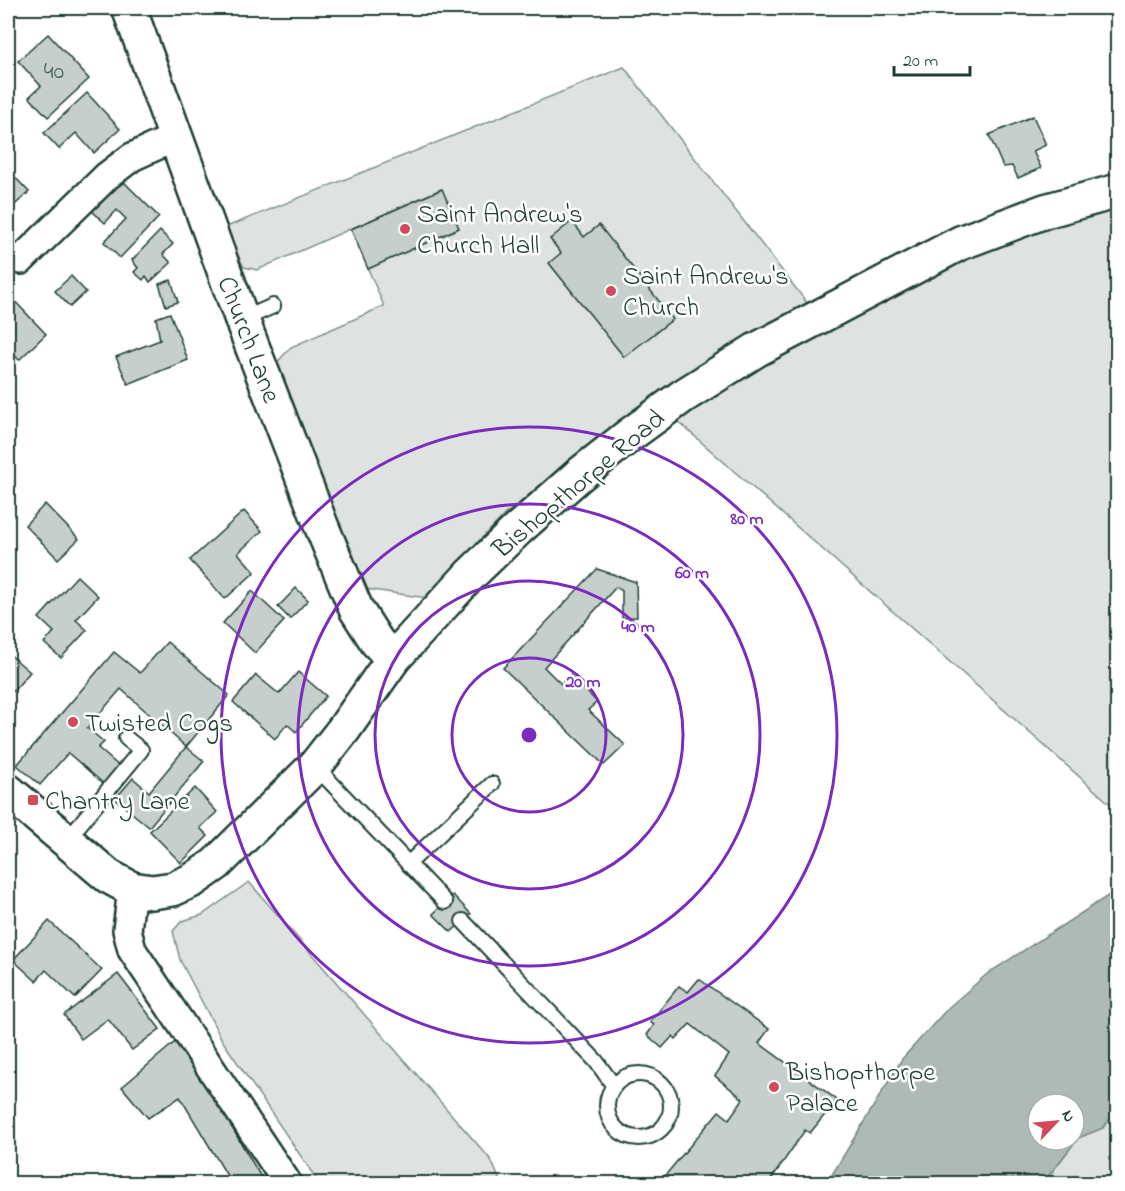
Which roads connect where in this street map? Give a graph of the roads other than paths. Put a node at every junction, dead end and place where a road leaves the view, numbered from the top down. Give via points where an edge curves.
1 (129, 8) edge
2 (176, 137) junction
3 (1118, 191) edge
4 (21, 260) dead end
5 (273, 306) dead end
6 (242, 320) junction
7 (393, 659) junction
8 (126, 738) dead end
9 (315, 766) junction
10 (492, 784) dead end
11 (11, 801) edge
12 (66, 841) junction
13 (408, 864) junction
14 (132, 889) junction
15 (446, 902) dead end
16 (463, 921) dead end
17 (614, 1086) junction
18 (288, 1184) edge

1 - 2 street, Church Lane
2 - 4 street via 132,157 107,176
2 - 6 street, Church Lane
3 - 7 street, Bishopthorpe Road via 1045,211 960,243 756,350 692,390 605,454 518,529
5 - 6 lane
6 - 7 street, Church Lane via 356,609
7 - 9 street, Bishopthorpe Road
8 - 12 lane via 141,750
9 - 13 lane
9 - 14 street, Bishopthorpe Road via 216,864 193,880 173,890
10 - 13 lane
11 - 12 street
12 - 14 street via 108,876
13 - 15 lane
14 - 18 street via 128,930 132,950
16 - 17 lane via 596,1061
17 - 17 lane via 631,1075 642,1074 660,1082 671,1100 668,1120 662,1129 642,1139 631,1138 613,1126 607,1106

